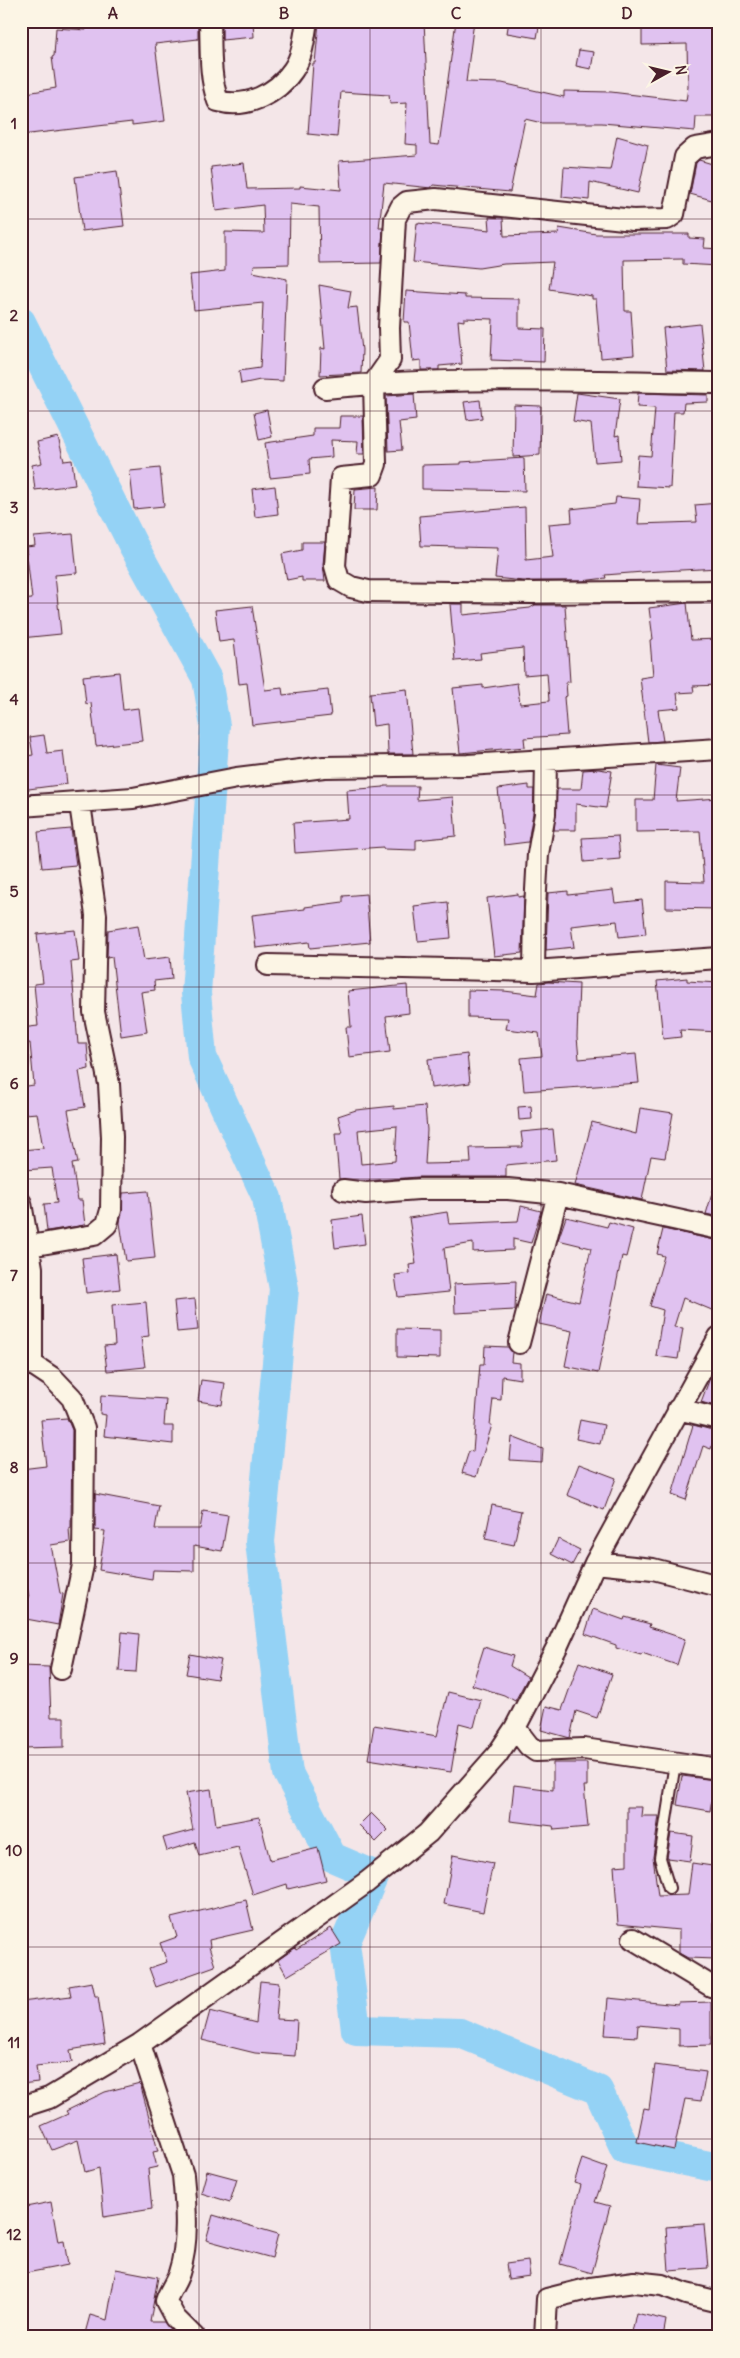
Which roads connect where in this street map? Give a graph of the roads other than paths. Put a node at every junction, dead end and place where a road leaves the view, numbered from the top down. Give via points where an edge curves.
1 (210, 21) edge
2 (307, 21) edge
3 (719, 144) edge
4 (374, 383) junction
5 (719, 383) edge
6 (325, 388) dead end
7 (719, 591) edge
8 (719, 749) edge
9 (546, 761) junction
10 (80, 804) junction
11 (21, 806) edge
12 (719, 958) edge
13 (268, 965) dead end
14 (534, 971) junction
15 (343, 1190) dead end
16 (558, 1194) junction
17 (21, 1203) edge
18 (719, 1229) edge
19 (30, 1246) junction
20 (719, 1337) edge
21 (519, 1343) dead end
22 (26, 1365) edge
23 (678, 1409) junction
24 (719, 1419) edge
25 (595, 1563) junction
26 (719, 1586) edge
27 (61, 1669) dead end
28 (515, 1728) junction
29 (675, 1763) junction
30 (719, 1769) edge
31 (669, 1888) dead end
32 (634, 1939) dead end
33 (719, 1988) edge
34 (140, 2044) junction
35 (21, 2108) edge
36 (719, 2302) edge
37 (194, 2337) edge
38 (545, 2337) edge

1 - 2 street via 215,91 218,101 230,105 242,104 272,92 293,70 302,51
3 - 4 street via 695,148 685,156 674,214 667,219 633,220 458,200 407,202 400,207 395,219 390,360
4 - 5 street via 531,380
4 - 6 street
4 - 7 street via 376,464 372,475 341,478 335,566 338,580 368,591
8 - 9 street
9 - 10 street via 324,767
9 - 14 street via 545,814 538,854
10 - 11 street
10 - 19 street via 96,915 94,1012 108,1084 112,1137 111,1210 107,1224 94,1235
12 - 14 street
13 - 14 street
15 - 16 street via 366,1193 418,1189 508,1189
16 - 18 street
16 - 21 street
17 - 19 street
19 - 22 street
20 - 23 street
22 - 27 street via 53,1378 72,1398 84,1428 83,1565
23 - 24 street
23 - 25 street
25 - 26 street via 652,1569
25 - 28 street
28 - 29 street via 536,1751 578,1748
28 - 34 street via 497,1755 428,1833 367,1882
29 - 30 street
29 - 31 lane via 660,1858
32 - 33 street
34 - 35 street via 48,2098
34 - 37 street via 184,2184 184,2240 179,2272 168,2294 168,2308
36 - 38 street via 662,2284 634,2282 591,2288 547,2298

